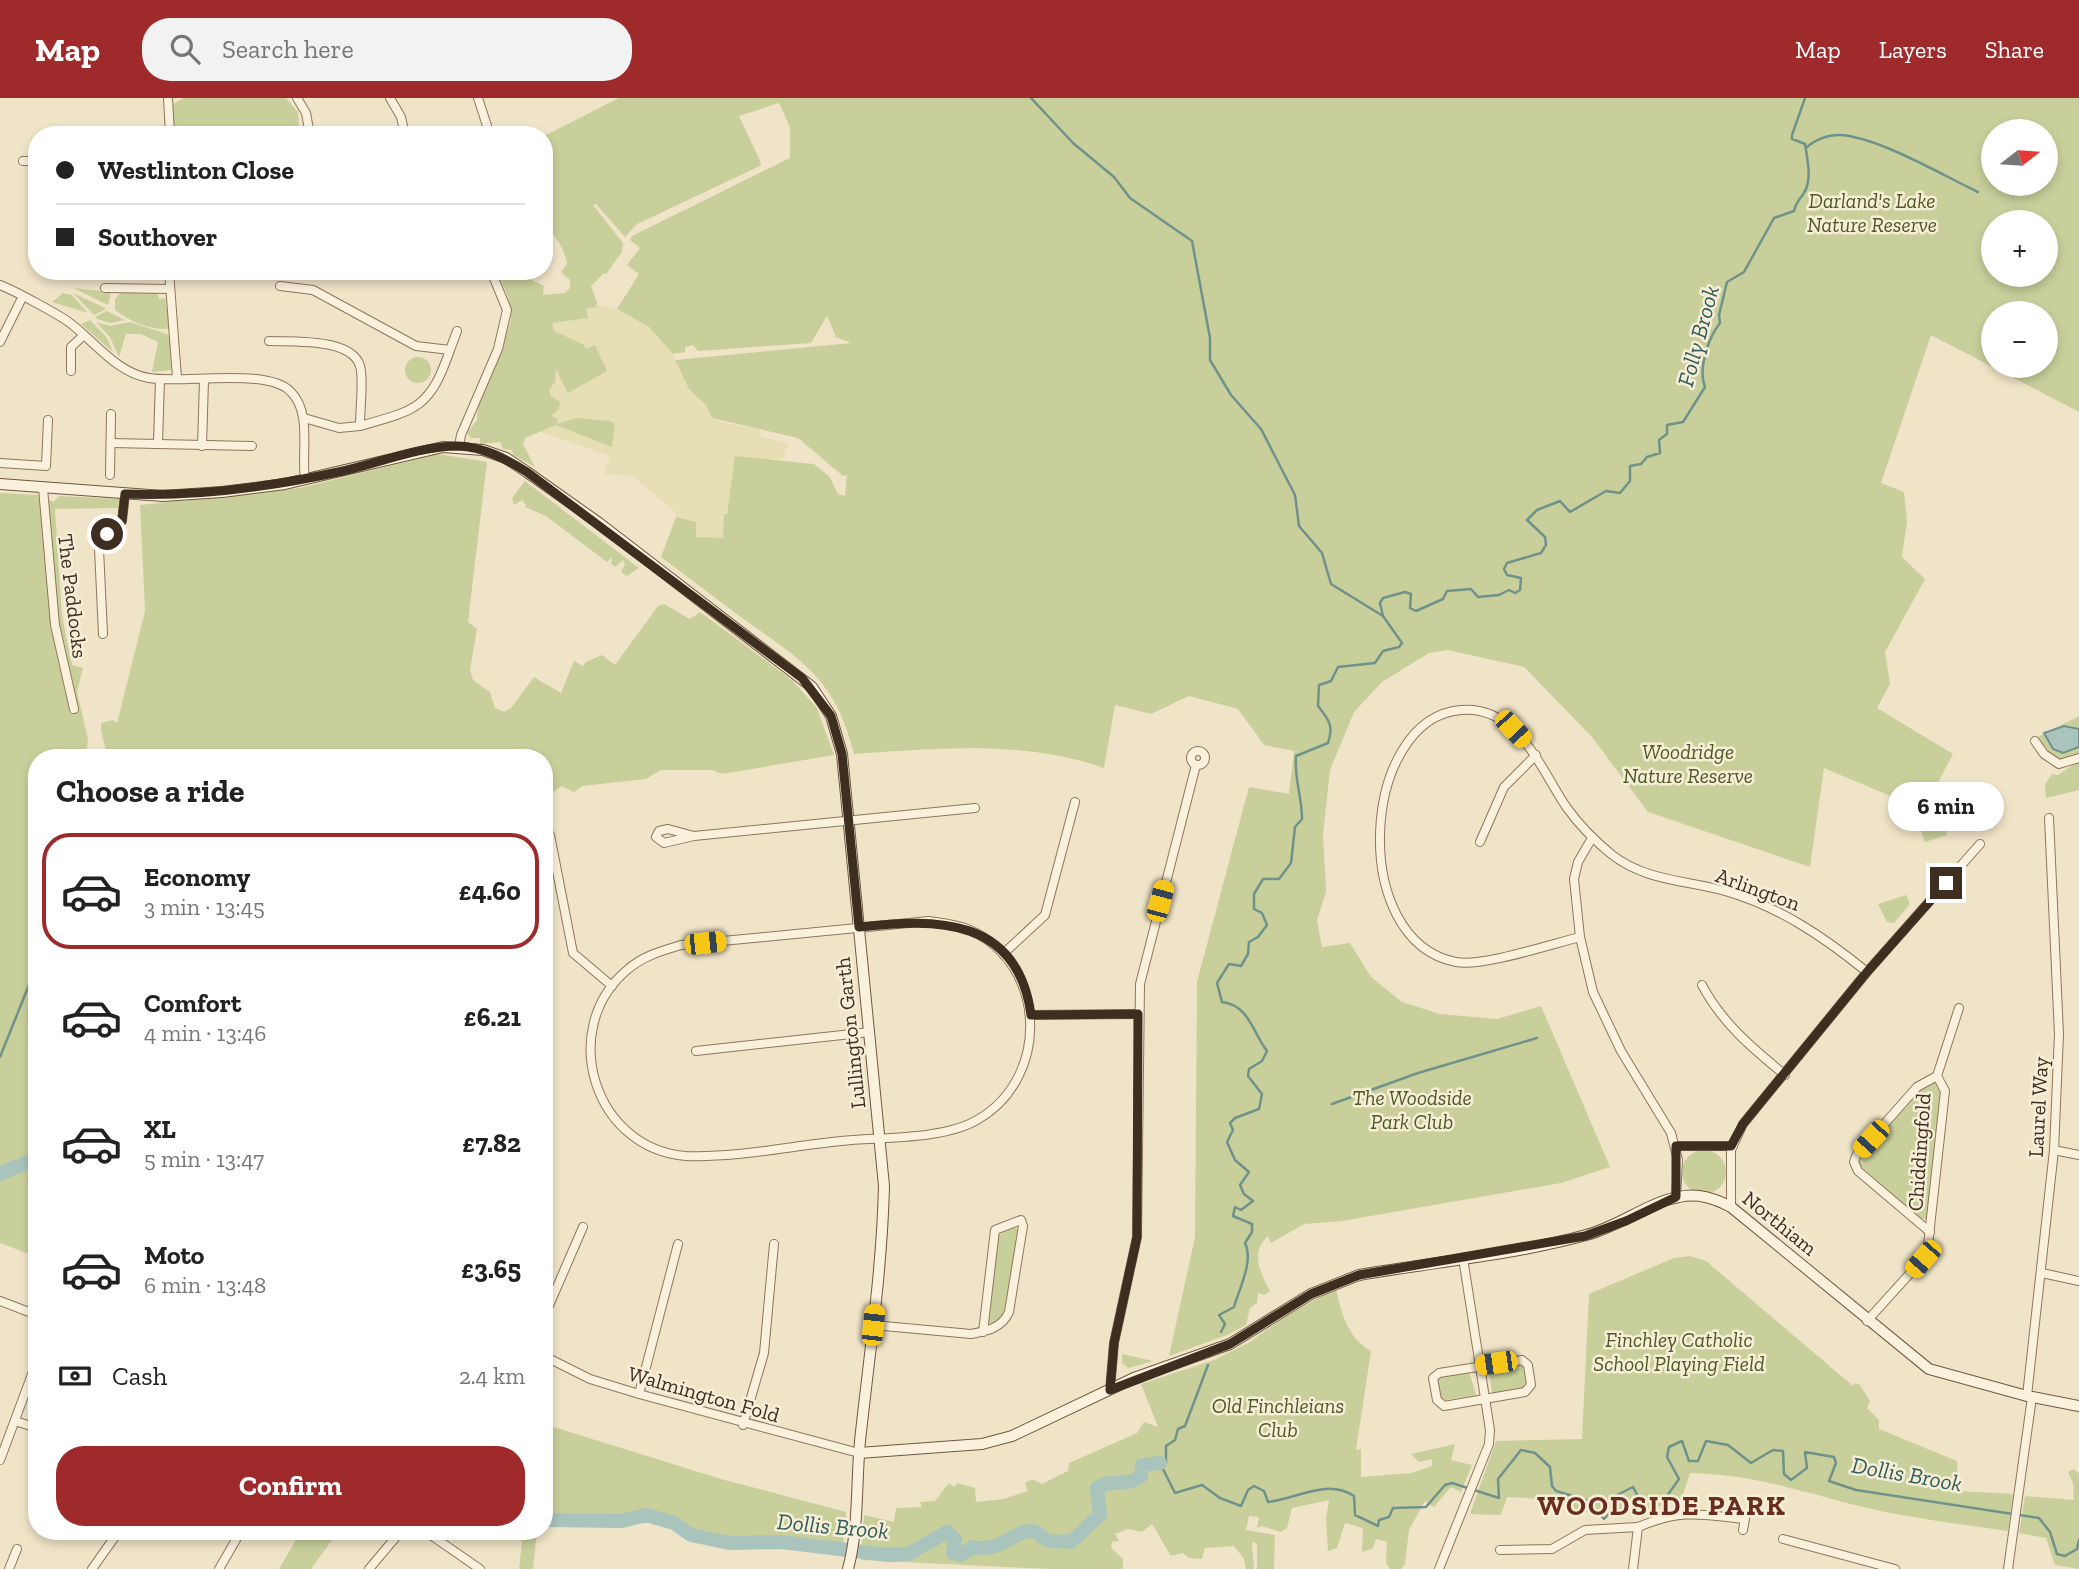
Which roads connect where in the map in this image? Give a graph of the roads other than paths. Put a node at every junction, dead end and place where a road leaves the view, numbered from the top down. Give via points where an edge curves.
1 (168, 98) edge
2 (297, 98) edge
3 (390, 98) edge
4 (478, 98) edge
5 (170, 126) edge
6 (308, 126) edge
7 (403, 126) edge
8 (487, 126) edge
9 (23, 161) dead end
10 (28, 161) edge
11 (170, 280) edge
12 (495, 280) edge
13 (0, 285) edge
14 (280, 286) dead end
15 (105, 288) dead end
16 (170, 289) junction
17 (22, 298) junction
18 (457, 331) dead end
19 (84, 335) junction
20 (269, 341) dead end
21 (0, 342) edge
22 (450, 350) junction
23 (71, 371) dead end
24 (177, 378) junction
25 (160, 379) junction
26 (204, 380) junction
27 (111, 414) dead end
28 (304, 418) junction
29 (48, 420) dead end
30 (360, 426) junction
31 (111, 443) junction
32 (158, 443) junction
33 (202, 446) junction
34 (252, 446) dead end
35 (459, 446) junction
36 (0, 463) edge
37 (110, 475) dead end
38 (306, 480) junction
39 (0, 484) edge
40 (43, 488) junction
41 (125, 494) junction
42 (102, 608) junction
43 (91, 609) dead end
44 (103, 634) dead end
45 (74, 709) dead end
46 (2035, 741) dead end
47 (1536, 755) junction
48 (2079, 758) edge
49 (1196, 765) dead end
50 (1075, 802) dead end
51 (975, 808) dead end
52 (2049, 818) dead end
53 (849, 822) junction
54 (695, 836) dead end
55 (1591, 838) junction
56 (1480, 842) dead end
57 (1980, 844) dead end
58 (553, 850) edge
59 (859, 927) junction
60 (1580, 937) junction
61 (1003, 954) junction
62 (1867, 972) junction
63 (1702, 985) dead end
64 (612, 986) junction
65 (1959, 1008) dead end
66 (1138, 1014) junction
67 (1031, 1015) junction
68 (870, 1032) junction
69 (696, 1051) dead end
70 (1784, 1075) junction
71 (1937, 1076) junction
72 (880, 1137) junction
73 (1676, 1146) junction
74 (1731, 1146) junction
75 (2054, 1150) junction
76 (2079, 1155) edge
77 (1676, 1197) junction
78 (1731, 1207) junction
79 (583, 1227) dead end
80 (1930, 1232) junction
81 (678, 1244) dead end
82 (774, 1244) dead end
83 (1463, 1258) junction
84 (2042, 1273) junction
85 (2079, 1281) edge
86 (553, 1296) edge
87 (0, 1301) edge
88 (28, 1312) edge
89 (1867, 1321) junction
90 (873, 1325) junction
91 (983, 1332) junction
92 (553, 1360) edge
93 (1479, 1366) junction
94 (28, 1386) edge
95 (1110, 1390) junction
96 (639, 1394) junction
97 (2033, 1397) junction
98 (1485, 1398) junction
99 (2079, 1406) edge
100 (15, 1421) junction
101 (743, 1424) junction
102 (28, 1425) edge
103 (859, 1453) junction
104 (0, 1460) edge
105 (1638, 1527) junction
106 (1743, 1530) dead end
107 (1783, 1539) dead end
108 (113, 1540) edge
109 (236, 1540) edge
110 (393, 1540) edge
111 (438, 1540) edge
112 (17, 1549) dead end
113 (1500, 1550) dead end
114 (9, 1569) edge
115 (92, 1569) edge
116 (219, 1569) edge
117 (369, 1569) edge
118 (480, 1569) edge
119 (848, 1569) edge
120 (1439, 1569) edge
121 (1633, 1569) edge
122 (1895, 1569) edge
123 (2008, 1569) edge

1 - 5 street
2 - 6 street
3 - 7 street
4 - 8 street
9 - 10 street
11 - 16 street
12 - 35 street via 507,310 498,349
13 - 17 street
14 - 22 street via 313,290 416,346
15 - 16 street
16 - 24 street
17 - 19 street
17 - 21 street
18 - 22 street
19 - 23 street via 71,347
19 - 25 street via 135,375
20 - 30 street via 330,344 354,356 361,369
22 - 30 street via 433,393 423,403
24 - 25 street
24 - 26 street
25 - 32 street
26 - 28 street via 248,380 286,387
26 - 33 street
27 - 31 street
28 - 30 street via 339,428
28 - 38 street
29 - 36 street via 46,466
31 - 32 street
31 - 37 street
32 - 33 street
33 - 34 street
35 - 38 street, Lullington Garth
35 - 53 street, Lullington Garth via 506,458 812,687 837,732
38 - 41 street, Lullington Garth via 222,492
39 - 40 street, Lullington Garth
40 - 41 street, Lullington Garth
40 - 45 street, The Paddocks via 55,625
41 - 42 street via 122,521 99,549
42 - 43 street
42 - 44 street
46 - 48 street via 2059,764
47 - 55 street
47 - 56 street via 1504,787
47 - 60 street via 1513,729 1477,711 1449,712 1415,734 1393,771 1380,814 1384,885 1417,944 1459,962
49 - 66 street via 1145,954
50 - 61 street via 1045,915
51 - 53 street
52 - 75 street, Laurel Way via 2059,1034
53 - 54 street
53 - 59 street, Lullington Garth
55 - 60 street via 1574,879
55 - 62 street, Arlington via 1645,874 1725,891 1775,910 1818,934
57 - 62 street
58 - 64 street via 573,953
59 - 61 street via 929,921 956,925
59 - 64 street via 681,945 637,962
59 - 68 street, Lullington Garth
60 - 73 street via 1593,992
61 - 67 street via 1024,986
62 - 70 street
63 - 70 street via 1740,1037
64 - 72 street via 594,1020 590,1064 603,1102 640,1141 666,1152 695,1156
65 - 71 street, Chiddingfold
66 - 67 street
66 - 95 street via 1137,1237 1114,1343
67 - 72 street via 1025,1064 995,1109 975,1122 949,1130
68 - 69 street
68 - 72 street, Lullington Garth
70 - 74 street via 1743,1124
71 - 80 street, Chiddingfold via 1945,1091
71 - 80 street, Chiddingfold via 1917,1087 1854,1163
72 - 90 street, Lullington Garth via 883,1227
73 - 74 street
73 - 77 street
74 - 78 street
75 - 76 street
75 - 84 street, Laurel Way
77 - 78 street, Northiam via 1709,1197
77 - 83 street via 1593,1234
78 - 89 street, Northiam
79 - 86 street
80 - 89 street, Chiddingfold via 1923,1259
81 - 96 street
82 - 101 street via 764,1353
83 - 93 street
83 - 95 street via 1333,1283 1245,1338
84 - 85 street
84 - 97 street, Laurel Way
87 - 88 street
89 - 97 street, Northiam via 1929,1369
90 - 91 street
90 - 103 street, Lullington Garth
91 - 91 street via 995,1230 1021,1220 1009,1312 1003,1323
92 - 96 street, Walmington Fold via 590,1379
93 - 98 street
93 - 98 street via 1436,1375 1437,1400 1444,1406
93 - 98 street via 1522,1360 1528,1365 1529,1389
94 - 100 street
95 - 103 street via 1001,1440
96 - 101 street, Walmington Fold
97 - 99 street, Northiam
97 - 123 street, Laurel Way
98 - 120 street via 1489,1444
100 - 102 street
100 - 104 street
101 - 103 street, Walmington Fold
103 - 119 street, Lullington Garth
105 - 106 street via 1683,1512 1745,1519
105 - 113 street via 1585,1530 1552,1549
105 - 121 street
107 - 122 street
108 - 115 street
109 - 116 street
110 - 117 street
111 - 118 street
112 - 114 street

